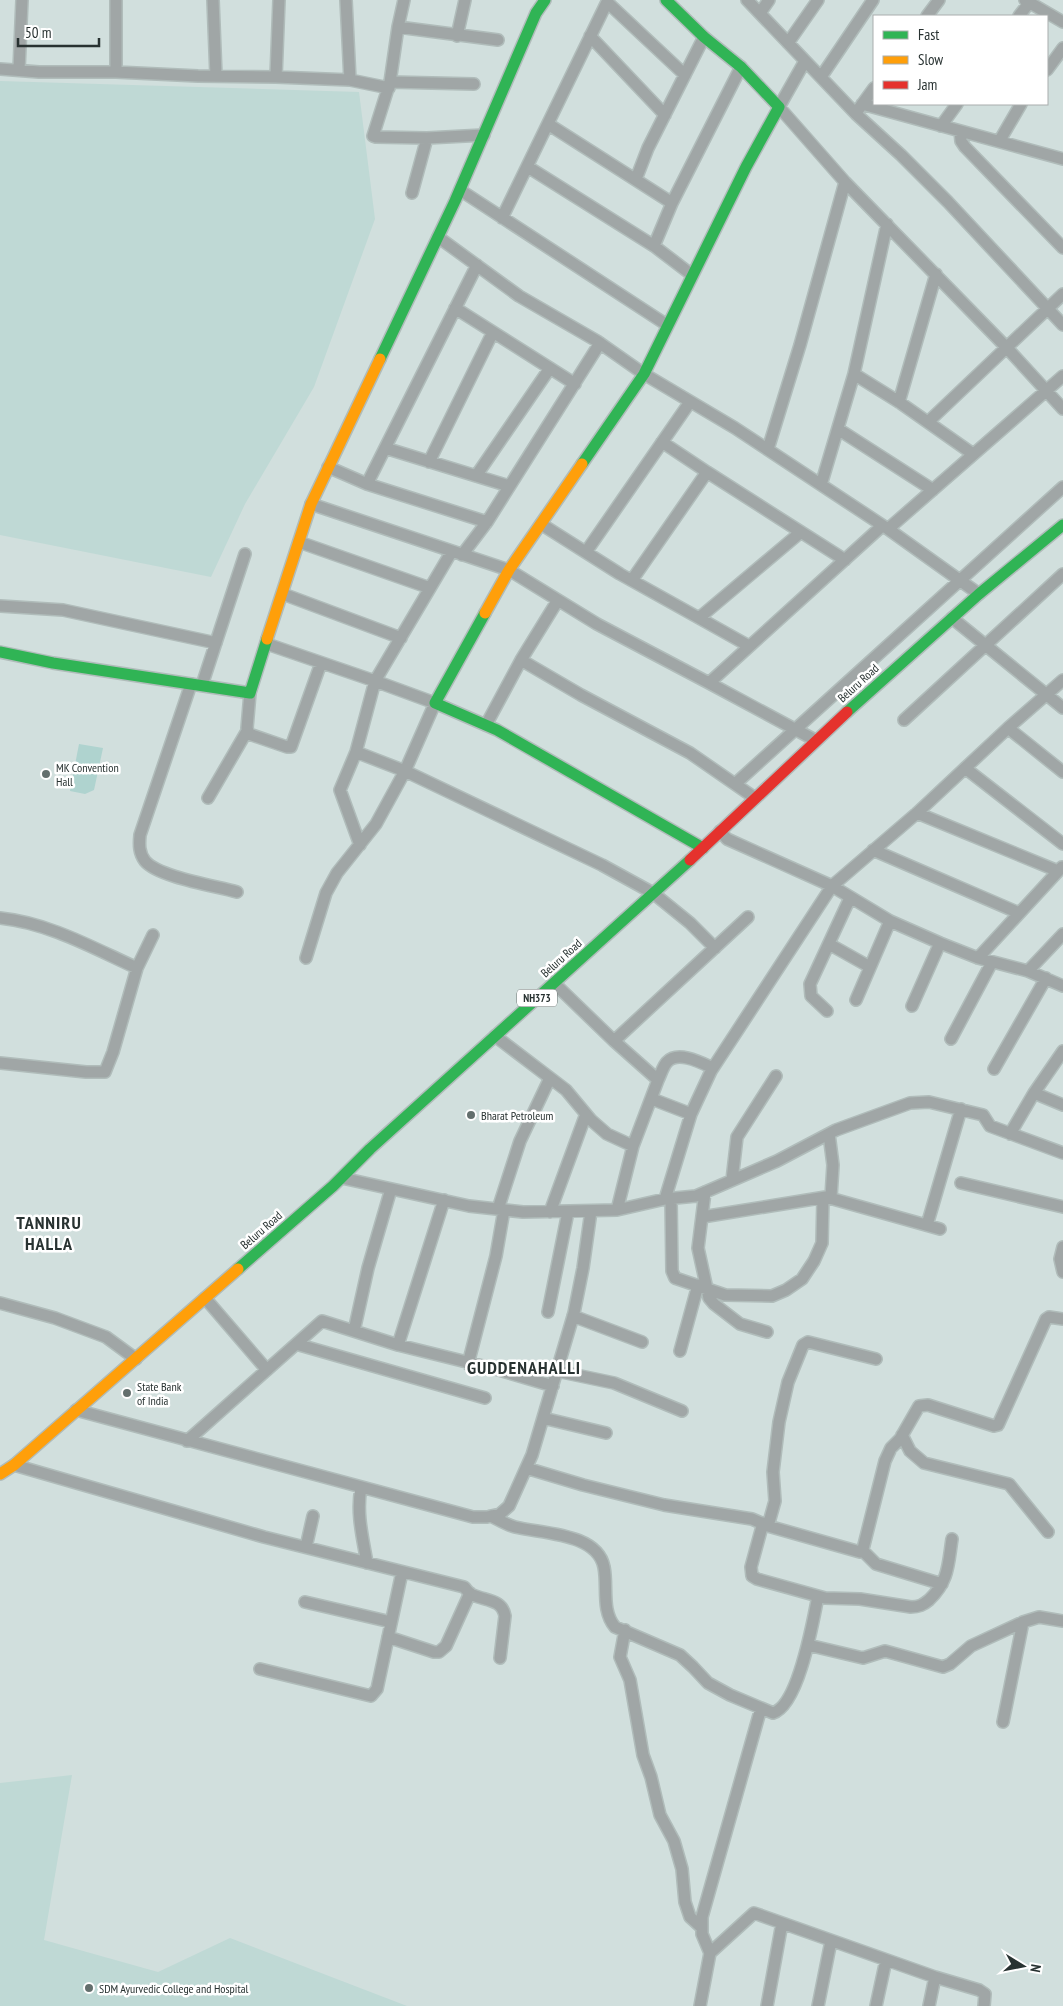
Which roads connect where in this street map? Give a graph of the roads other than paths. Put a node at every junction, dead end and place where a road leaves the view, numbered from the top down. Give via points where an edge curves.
1 (22, 0) edge
2 (116, 0) edge
3 (214, 0) edge
4 (279, 0) edge
5 (346, 0) edge
6 (404, 0) edge
7 (465, 0) edge
8 (545, 0) edge
9 (666, 0) edge
10 (747, 0) edge
11 (769, 0) edge
12 (818, 0) edge
13 (873, 0) edge
14 (939, 0) edge
15 (608, 1) edge
16 (1027, 1) edge
17 (760, 13) junction
18 (928, 15) edge
19 (1020, 15) edge
20 (1063, 22) edge
21 (398, 27) junction
22 (457, 36) junction
23 (590, 36) junction
24 (704, 37) junction
25 (498, 40) dead end
26 (788, 43) junction
27 (1063, 48) edge
28 (805, 61) junction
29 (741, 67) junction
30 (0, 69) edge
31 (1048, 69) edge
32 (20, 70) junction
33 (116, 72) junction
34 (685, 75) junction
35 (216, 76) junction
36 (276, 77) junction
37 (821, 77) junction
38 (350, 80) junction
39 (474, 84) dead end
40 (390, 85) junction
41 (873, 89) edge
42 (956, 105) edge
43 (1020, 105) edge
44 (779, 107) junction
45 (859, 109) junction
46 (665, 115) junction
47 (548, 124) junction
48 (941, 126) junction
49 (960, 131) junction
50 (484, 135) junction
51 (427, 138) junction
52 (1000, 140) junction
53 (1061, 161) edge
54 (528, 167) junction
55 (636, 179) junction
56 (846, 182) junction
57 (460, 190) junction
58 (412, 193) dead end
59 (672, 203) junction
60 (502, 218) junction
61 (887, 224) junction
62 (438, 237) junction
63 (654, 246) junction
64 (1063, 248) edge
65 (477, 265) junction
66 (936, 274) junction
67 (692, 275) junction
68 (1063, 294) edge
69 (455, 308) junction
70 (1048, 308) junction
71 (668, 324) junction
72 (1063, 325) edge
73 (493, 332) junction
74 (600, 343) junction
75 (1007, 348) junction
76 (550, 368) junction
77 (644, 374) junction
78 (854, 374) junction
79 (1063, 376) edge
80 (574, 384) junction
81 (1046, 390) junction
82 (690, 402) junction
83 (899, 402) junction
84 (1063, 409) edge
85 (928, 422) junction
86 (838, 429) junction
87 (662, 442) junction
88 (385, 448) junction
89 (768, 450) junction
90 (974, 454) junction
91 (429, 462) junction
92 (328, 467) junction
93 (707, 472) junction
94 (476, 476) junction
95 (367, 484) junction
96 (821, 485) junction
97 (510, 486) junction
98 (1063, 487) edge
99 (933, 490) junction
100 (311, 504) junction
101 (487, 522) junction
102 (541, 524) junction
103 (1063, 525) edge
104 (885, 528) junction
105 (801, 532) junction
106 (299, 542) junction
107 (586, 552) junction
108 (457, 553) junction
109 (245, 554) dead end
110 (845, 560) junction
111 (509, 570) junction
112 (1063, 574) edge
113 (632, 580) junction
114 (961, 580) junction
115 (430, 588) junction
116 (283, 594) junction
117 (980, 594) junction
118 (558, 600) junction
119 (0, 606) edge
120 (699, 618) junction
121 (952, 618) junction
122 (401, 638) junction
123 (216, 643) junction
124 (267, 644) junction
125 (985, 645) junction
126 (749, 646) junction
127 (0, 652) edge
128 (521, 660) junction
129 (321, 663) junction
130 (1063, 680) edge
131 (375, 682) junction
132 (709, 683) junction
133 (196, 684) junction
134 (250, 693) junction
135 (1047, 695) junction
136 (435, 703) junction
137 (1063, 708) edge
138 (904, 720) dead end
139 (486, 725) junction
140 (1008, 728) junction
141 (796, 729) junction
142 (247, 731) junction
143 (815, 740) junction
144 (356, 752) junction
145 (966, 768) junction
146 (405, 772) junction
147 (1063, 772) edge
148 (735, 784) junction
149 (208, 798) dead end
150 (755, 798) junction
151 (917, 813) junction
152 (720, 831) junction
153 (1063, 844) edge
154 (360, 845) junction
155 (703, 848) junction
156 (873, 850) junction
157 (1060, 869) edge
158 (832, 886) junction
159 (237, 892) dead end
160 (653, 893) junction
161 (850, 898) junction
162 (1019, 912) junction
163 (748, 917) dead end
164 (0, 918) edge
165 (890, 921) junction
166 (153, 935) dead end
167 (1062, 937) edge
168 (940, 943) junction
169 (829, 944) junction
170 (715, 948) junction
171 (306, 958) dead end
172 (978, 958) junction
173 (992, 962) junction
174 (870, 967) junction
175 (137, 968) junction
176 (1028, 971) junction
177 (1046, 978) junction
178 (554, 983) junction
179 (1063, 986) edge
180 (856, 1000) dead end
181 (912, 1006) dead end
182 (827, 1012) dead end
183 (495, 1036) junction
184 (951, 1039) dead end
185 (614, 1041) junction
186 (1063, 1051) edge
187 (0, 1063) edge
188 (712, 1068) junction
189 (994, 1069) dead end
190 (776, 1076) dead end
191 (550, 1078) junction
192 (658, 1080) junction
193 (1034, 1093) junction
194 (652, 1099) junction
195 (1063, 1105) edge
196 (961, 1109) junction
197 (586, 1114) junction
198 (691, 1114) junction
199 (829, 1134) junction
200 (1010, 1134) junction
201 (633, 1146) junction
202 (1063, 1153) edge
203 (342, 1178) junction
204 (732, 1180) junction
205 (961, 1183) dead end
206 (391, 1189) junction
207 (705, 1192) junction
208 (827, 1198) junction
209 (668, 1199) junction
210 (444, 1200) junction
211 (1063, 1207) edge
212 (501, 1210) junction
213 (617, 1210) junction
214 (591, 1211) junction
215 (550, 1212) junction
216 (568, 1212) junction
217 (702, 1217) junction
218 (927, 1225) junction
219 (940, 1229) dead end
220 (1063, 1247) edge
221 (1063, 1272) edge
222 (702, 1287) junction
223 (205, 1298) junction
224 (0, 1303) edge
225 (548, 1312) dead end
226 (573, 1316) junction
227 (1063, 1319) edge
228 (354, 1331) junction
229 (767, 1332) dead end
230 (642, 1342) dead end
231 (296, 1344) junction
232 (398, 1346) junction
233 (680, 1351) dead end
234 (136, 1359) junction
235 (876, 1359) dead end
236 (468, 1364) junction
237 (267, 1370) junction
238 (557, 1371) junction
239 (553, 1386) junction
240 (485, 1398) dead end
241 (76, 1410) junction
242 (682, 1411) dead end
243 (543, 1418) junction
244 (606, 1433) dead end
245 (902, 1435) junction
246 (187, 1441) junction
247 (526, 1468) junction
248 (8, 1470) edge
249 (0, 1484) edge
250 (361, 1488) junction
251 (313, 1516) dead end
252 (491, 1516) junction
253 (765, 1525) junction
254 (1048, 1532) dead end
255 (952, 1539) dead end
256 (306, 1547) junction
257 (862, 1550) junction
258 (368, 1563) junction
259 (402, 1572) junction
260 (942, 1584) junction
261 (470, 1593) junction
262 (818, 1596) junction
263 (305, 1602) dead end
264 (1063, 1621) edge
265 (391, 1622) junction
266 (1022, 1622) junction
267 (625, 1630) junction
268 (388, 1637) junction
269 (808, 1645) junction
270 (500, 1658) dead end
271 (260, 1669) dead end
272 (760, 1708) junction
273 (1002, 1722) dead end
274 (782, 1922) junction
275 (701, 1927) junction
276 (831, 1941) junction
277 (710, 1953) junction
278 (886, 1960) junction
279 (934, 1977) junction
280 (700, 2006) edge
281 (767, 2006) edge
282 (818, 2006) edge
283 (876, 2006) edge
284 (929, 2006) edge
285 (984, 2006) edge

1 - 32 street
2 - 33 street
3 - 35 street
4 - 36 street
5 - 38 street
6 - 21 street
7 - 22 street
8 - 50 main road via 536,13
9 - 24 main road
10 - 17 street
11 - 17 street
12 - 26 street
13 - 37 street
14 - 18 street
15 - 23 street
15 - 34 street
16 - 19 street
16 - 20 street
17 - 26 street
21 - 22 street
21 - 40 street
22 - 25 street
23 - 46 street
23 - 47 street
24 - 29 main road
24 - 34 street
26 - 28 street
27 - 31 street
28 - 37 street
28 - 44 street
29 - 44 main road
29 - 59 street
30 - 32 street
32 - 33 street
33 - 35 street
34 - 46 street
35 - 36 street
36 - 38 street
37 - 45 street
38 - 40 street
39 - 40 street
40 - 51 street via 374,137
41 - 45 street
42 - 48 street
43 - 52 street
44 - 56 street
44 - 67 main road
45 - 48 street
45 - 70 street
46 - 55 street
47 - 54 street
47 - 55 street
48 - 49 street
49 - 52 street
49 - 64 street via 965,147
50 - 51 street
50 - 57 main road
51 - 58 street
52 - 53 street
54 - 60 street
54 - 63 street
55 - 59 street
56 - 61 street
56 - 89 street
57 - 60 street
57 - 62 main road
59 - 63 street
60 - 71 street
61 - 66 street
61 - 78 street
62 - 65 street
62 - 92 main road
63 - 67 street
65 - 69 street
65 - 74 street via 518,296
66 - 75 street
66 - 83 street
67 - 71 main road
68 - 70 street
69 - 73 street
69 - 88 street
70 - 72 street
70 - 75 street
71 - 77 main road
73 - 76 street
73 - 91 street
74 - 77 street
74 - 80 street
75 - 81 street
75 - 85 street
76 - 80 street
76 - 94 street
77 - 82 street
77 - 102 main road
78 - 83 street
78 - 86 street
79 - 81 street
80 - 97 street
81 - 84 street
81 - 90 street
82 - 87 street
82 - 89 street
83 - 85 street
85 - 90 street
86 - 96 street
86 - 99 street
87 - 93 street
87 - 107 street
88 - 91 street
88 - 95 street
89 - 96 street
90 - 99 street
91 - 94 street
92 - 95 street
92 - 100 main road
93 - 105 street
93 - 113 street
94 - 97 street
95 - 101 street
96 - 104 street
97 - 101 street
98 - 114 street
99 - 104 street
100 - 106 main road
100 - 108 street
101 - 108 street
102 - 107 street
102 - 111 main road
103 - 117 main road, Beluru Road / NH373
104 - 110 street
104 - 114 street
105 - 110 street
105 - 120 street
106 - 115 street
106 - 116 main road
107 - 113 street
108 - 111 street
108 - 115 street
109 - 123 street
110 - 126 street
111 - 118 street
111 - 136 main road
112 - 125 street
113 - 120 street
114 - 117 street
114 - 141 street
115 - 122 street
116 - 122 street
116 - 124 main road
117 - 121 main road, Beluru Road / NH373
118 - 128 street
118 - 132 street
119 - 123 street via 63,610
120 - 126 street
121 - 125 street
121 - 143 main road, Beluru Road / NH373
122 - 131 street
123 - 133 street
124 - 129 street
124 - 134 main road
125 - 135 street
125 - 138 street
126 - 132 street
127 - 133 main road via 53,664
128 - 139 street
128 - 148 street via 690,753
129 - 131 street
129 - 142 street via 291,747
130 - 135 street
131 - 136 street
131 - 144 street
132 - 141 street
133 - 134 main road
133 - 159 street via 140,835 139,850 157,870
134 - 142 street
135 - 137 street
135 - 140 street
136 - 139 main road
136 - 146 street
139 - 155 main road
140 - 145 street
140 - 147 street
141 - 143 street
141 - 148 street
142 - 149 street
143 - 150 main road, Beluru Road / NH373
144 - 146 street
144 - 154 street via 340,790
145 - 151 street
145 - 153 street
146 - 154 street via 376,824
146 - 160 street via 602,864
148 - 150 street
150 - 152 main road, Beluru Road / NH373
151 - 156 street
151 - 157 street
152 - 155 main road, Beluru Road / NH373
152 - 158 street via 728,840
154 - 171 street via 337,873 326,893
155 - 160 main road, Beluru Road / NH373
156 - 158 street
156 - 162 street
157 - 162 street
158 - 161 street
158 - 188 street
160 - 170 street
160 - 178 main road, Beluru Road / NH373
161 - 165 street
161 - 169 street
162 - 172 street
163 - 170 street
164 - 175 street via 43,926
165 - 168 street
165 - 174 street
166 - 175 street
167 - 176 street
168 - 172 street
168 - 181 street
169 - 174 street
169 - 182 street via 809,991
170 - 185 street
172 - 173 street
173 - 176 street
173 - 184 street
174 - 180 street
175 - 187 street via 105,1072
176 - 177 street
177 - 179 street
177 - 189 street
178 - 183 main road, Beluru Road / NH373
178 - 185 street
183 - 191 street
183 - 203 main road, Beluru Road / NH373
185 - 192 street
186 - 193 street
188 - 192 street via 694,1059 675,1058 666,1063
188 - 198 street
190 - 204 street via 737,1136
191 - 197 street via 566,1090
191 - 212 street via 520,1141
192 - 194 street
193 - 195 street
193 - 200 street
194 - 198 street
194 - 201 street
196 - 199 street via 929,1102 910,1103
196 - 200 street via 984,1115 990,1126
196 - 218 street
197 - 201 street via 606,1134
197 - 215 street
198 - 209 street
199 - 204 street
199 - 208 street via 833,1166
200 - 202 street
201 - 213 street
203 - 206 street
203 - 223 main road, Beluru Road / NH373
204 - 207 street
205 - 211 street
206 - 210 street
206 - 228 street
207 - 209 street
207 - 217 street
208 - 217 street
208 - 218 street
208 - 222 street via 822,1243 802,1279 772,1296 725,1295
209 - 213 street
209 - 222 street via 673,1275 680,1281
210 - 212 street
210 - 232 street
212 - 215 street
212 - 236 street via 496,1256
213 - 214 street
214 - 216 street
214 - 226 street
215 - 216 street
216 - 225 street
217 - 222 street via 698,1248
218 - 219 street
220 - 221 street via 1060,1259
222 - 229 street via 714,1304 740,1324
222 - 233 street
223 - 234 main road, Beluru Road / NH373
223 - 237 street
224 - 234 street via 55,1318 106,1337
226 - 230 street
226 - 238 street
227 - 245 street via 1046,1319 998,1425 922,1404
228 - 231 street via 322,1321
228 - 232 street
231 - 237 street
231 - 240 street
232 - 236 street
234 - 241 main road, Beluru Road / NH373
235 - 253 street via 808,1342 803,1345 788,1382 779,1422 773,1472 775,1501
236 - 239 street
237 - 246 street
238 - 239 street
238 - 242 street via 614,1383
239 - 243 street
241 - 246 street
241 - 248 main road, Beluru Road / NH373
243 - 244 street
243 - 247 street
245 - 254 street via 910,1451 924,1463 1009,1484
245 - 257 street via 885,1461
246 - 250 street
247 - 252 street via 509,1506 500,1514
247 - 253 street via 664,1505 752,1519
248 - 249 main road, Beluru Road / NH373
248 - 256 street
250 - 252 street via 473,1518
250 - 258 street via 362,1532
251 - 256 street
252 - 267 street via 512,1527 583,1541 594,1548 602,1559 606,1574 610,1620 615,1627
253 - 257 street via 856,1552
253 - 262 street via 751,1567 752,1576
255 - 260 street
256 - 258 street
257 - 260 street via 876,1564
258 - 259 street
259 - 261 street via 464,1587
259 - 265 street
260 - 262 street via 918,1607
261 - 268 street via 446,1646 439,1652
261 - 270 street via 498,1603 504,1610
262 - 269 street
263 - 265 street
264 - 266 street via 1039,1617
265 - 268 street
266 - 269 street via 971,1646 943,1667 884,1651 863,1658
266 - 273 street
267 - 272 street via 680,1655 708,1683
267 - 275 street via 620,1657 630,1680 643,1755 660,1815 674,1841 682,1869 687,1910
268 - 271 street via 377,1690 371,1696
269 - 272 street via 803,1667 784,1704 773,1712
272 - 275 street via 708,1891
274 - 276 street
274 - 277 street via 754,1913
274 - 281 street
275 - 277 street
276 - 278 street
276 - 282 street
277 - 280 street
278 - 279 street
278 - 283 street
279 - 284 street
279 - 285 street via 983,1992

